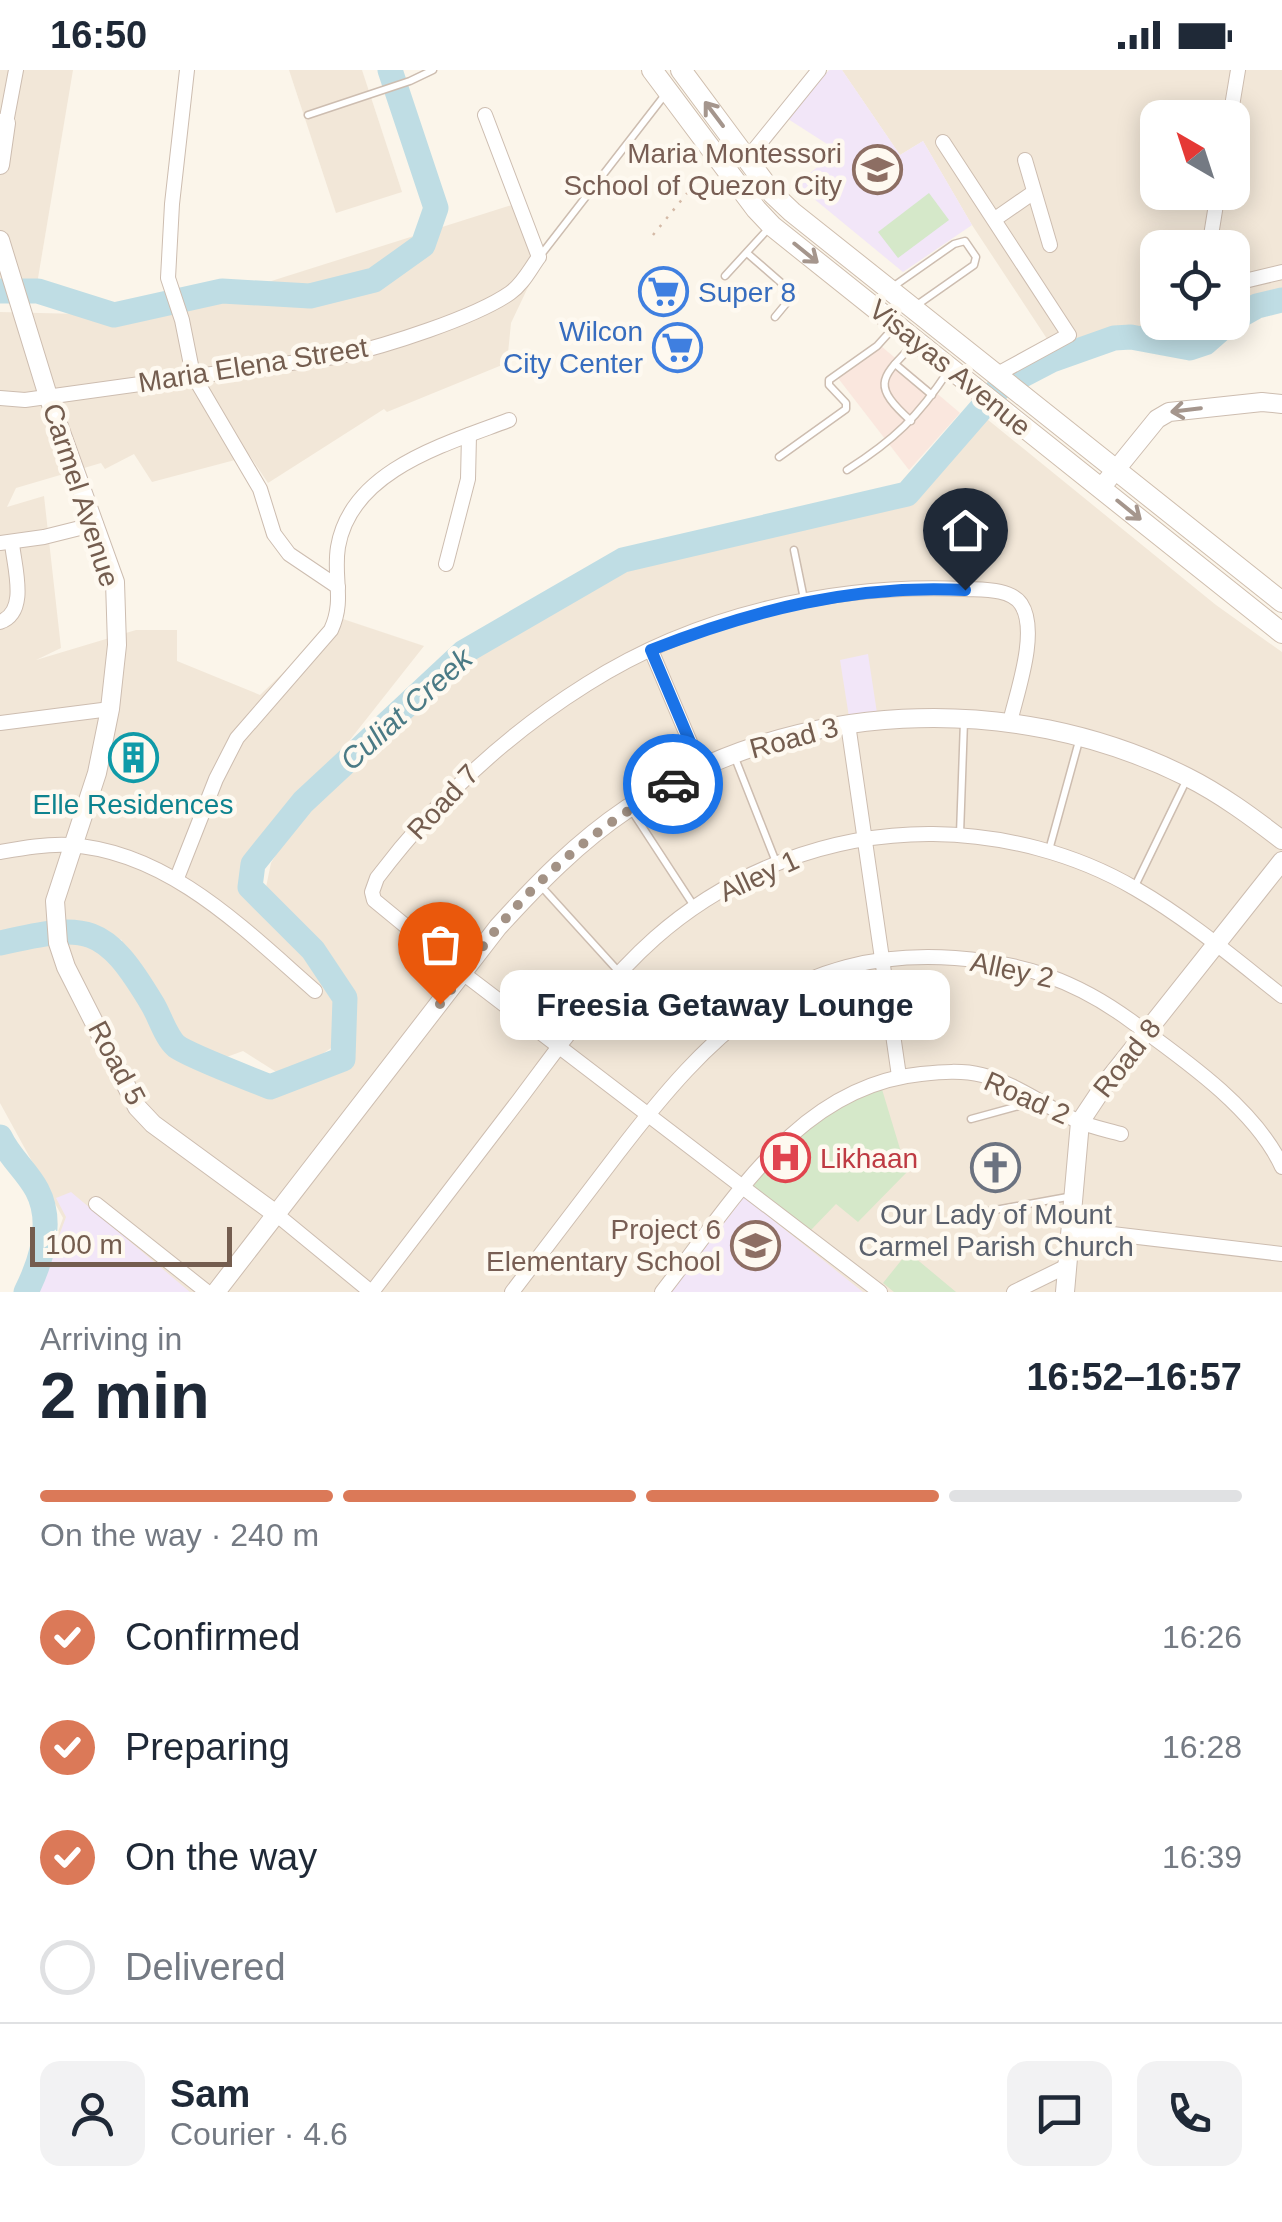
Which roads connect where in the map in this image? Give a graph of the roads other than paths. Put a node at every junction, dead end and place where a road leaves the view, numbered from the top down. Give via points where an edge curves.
1 (16, 70) edge
2 (186, 70) edge
3 (433, 70) edge
4 (652, 70) edge
5 (681, 70) edge
6 (819, 70) edge
7 (1238, 70) edge
8 (668, 91) junction
9 (1233, 100) edge
10 (308, 115) dead end
11 (485, 115) dead end
12 (3, 123) edge
13 (944, 142) dead end
14 (747, 159) junction
15 (1025, 160) dead end
16 (0, 165) edge
17 (1034, 192) junction
18 (995, 219) junction
19 (772, 226) junction
20 (0, 244) edge
21 (1050, 244) dead end
22 (747, 253) junction
23 (540, 257) junction
24 (1282, 272) edge
25 (725, 276) dead end
26 (1250, 280) edge
27 (889, 290) junction
28 (913, 310) junction
29 (775, 318) dead end
30 (896, 325) junction
31 (916, 342) junction
32 (895, 364) junction
33 (193, 375) junction
34 (957, 375) junction
35 (995, 376) junction
36 (932, 395) junction
37 (48, 396) junction
38 (0, 398) edge
39 (1282, 404) edge
40 (509, 420) dead end
41 (911, 420) junction
42 (469, 435) junction
43 (1075, 439) junction
44 (779, 456) dead end
45 (1060, 456) junction
46 (847, 470) dead end
47 (1115, 470) junction
48 (1101, 488) junction
49 (96, 524) junction
50 (6, 542) edge
51 (794, 550) dead end
52 (446, 564) dead end
53 (338, 586) junction
54 (804, 600) junction
55 (1282, 602) edge
56 (0, 622) edge
57 (1282, 633) edge
58 (651, 650) junction
59 (110, 709) junction
60 (964, 718) junction
61 (1010, 722) junction
62 (0, 723) edge
63 (848, 724) junction
64 (1081, 736) junction
65 (734, 754) junction
66 (701, 768) junction
67 (1188, 778) junction
68 (630, 808) junction
69 (960, 835) junction
70 (864, 839) junction
71 (1282, 840) edge
72 (72, 846) junction
73 (1048, 851) junction
74 (0, 852) edge
75 (1282, 862) edge
76 (776, 864) junction
77 (177, 878) junction
78 (538, 883) junction
79 (1134, 888) junction
80 (694, 907) junction
81 (54, 914) joint
82 (1216, 945) junction
83 (882, 959) junction
84 (620, 973) junction
85 (464, 974) junction
86 (315, 991) dead end
87 (1282, 996) edge
88 (1147, 1032) junction
89 (559, 1048) junction
90 (898, 1076) junction
91 (1038, 1100) junction
92 (648, 1114) junction
93 (971, 1119) dead end
94 (1080, 1122) junction
95 (1122, 1134) dead end
96 (1282, 1167) edge
97 (743, 1188) junction
98 (1074, 1196) junction
99 (96, 1204) dead end
100 (984, 1212) dead end
101 (276, 1214) junction
102 (1070, 1229) junction
103 (1282, 1254) edge
104 (1067, 1266) junction
105 (208, 1292) edge
106 (216, 1292) edge
107 (371, 1292) edge
108 (512, 1292) edge
109 (662, 1292) edge
110 (880, 1292) edge
111 (1014, 1292) edge
112 (1064, 1292) edge

1 - 12 street
2 - 33 street via 168,278
3 - 10 lane
4 - 8 main road, Visayas Avenue
14 -> 5 main road, Visayas Avenue
6 - 14 street
7 - 9 street
8 - 19 main road, Visayas Avenue
8 - 23 lane
11 - 23 street
12 - 16 street
13 - 18 street
14 - 27 main road, Visayas Avenue via 792,212
15 - 17 street
17 - 18 street
17 - 21 street
18 - 35 street via 1070,336
19 - 22 lane
19 -> 30 main road, Visayas Avenue
20 - 37 street, Carmel Avenue
22 - 25 lane
22 - 29 lane via 794,294
23 - 33 street, Maria Elena Street via 508,295 372,349
24 - 26 street
27 - 28 main road, Visayas Avenue
27 - 28 lane via 954,244 969,244 974,265
28 - 35 main road, Visayas Avenue
30 - 31 main road, Visayas Avenue
30 - 44 lane via 829,380 846,409
31 - 32 lane
31 - 34 main road, Visayas Avenue
32 - 36 lane
32 - 41 lane via 882,382 885,395
33 - 37 street, Maria Elena Street
33 - 53 street via 260,490 274,534 290,554
34 - 36 lane
34 - 45 main road, Visayas Avenue
35 - 43 main road, Visayas Avenue
36 - 41 lane
37 - 38 street, Maria Elena Street
37 - 49 street, Carmel Avenue
39 -> 47 street via 1170,412
40 - 42 street
41 - 46 lane
42 - 52 street via 468,479
42 - 53 street via 370,488 344,522
43 - 45 main road
43 - 47 main road, Visayas Avenue
45 - 48 main road, Visayas Avenue
47 - 48 street
47 - 55 main road, Visayas Avenue
48 -> 57 main road, Visayas Avenue
49 - 50 street
49 - 59 street, Carmel Avenue via 116,582
50 - 56 street via 18,599 12,616
51 - 54 lane
53 - 77 street via 339,612 330,630 237,738
54 - 58 street, Road 7
54 - 61 street, Road 7 via 933,588 1016,598 1028,617 1028,646
58 - 66 street
58 - 85 street, Road 7 via 534,718 482,761 377,878 374,900
59 - 62 street
59 - 72 street, Carmel Avenue
60 - 61 street, Road 3
60 - 63 street, Road 3
60 - 69 lane
61 - 64 street, Road 3
63 - 65 street, Road 3
63 - 70 street
64 - 67 street, Road 3
64 - 73 lane
65 - 66 street, Road 3
65 - 76 lane
66 - 68 street, Road 3
67 - 71 street, Road 3
67 - 79 lane
68 - 78 street, Road 3
68 - 80 lane
69 - 70 street, Alley 1
69 - 73 street, Alley 1
70 - 76 street, Alley 1
70 - 83 street
72 - 74 street
72 - 77 street via 128,857
72 - 81 street, Carmel Avenue
73 - 79 street, Alley 1
75 - 82 street, Road 8
76 - 80 street, Alley 1
77 - 86 street
78 - 84 lane
78 - 85 street, Road 3
79 - 82 street, Alley 1
80 - 84 street, Alley 1
81 - 101 street, Road 5 via 66,967 137,1107
82 - 87 street, Alley 1
82 - 88 street, Road 8
83 - 88 street, Alley 2 via 1012,964 1096,995
83 - 90 street
83 - 92 street, Alley 2 via 772,996 725,1029
84 - 89 street, Alley 1
85 - 89 street, Road 7
85 - 101 street, Road 3
88 - 94 street, Road 8
88 - 96 street, Alley 2 via 1226,1095
89 - 92 street, Road 7
89 - 107 street, Alley 1
90 - 91 street, Road 2 via 980,1074
90 - 97 street, Road 2 via 814,1113
91 - 93 lane
91 - 94 street, Road 2
92 - 97 street, Road 7
92 - 108 street, Alley 2
94 - 95 street, Road 2
94 - 98 street, Road 8
97 - 109 street, Road 2
97 - 110 street, Road 7
98 - 100 lane
98 - 102 street, Road 8
99 - 105 street
101 - 106 street, Road 3
101 - 107 street
102 - 103 street
102 - 104 street, Road 8
104 - 111 street
104 - 112 street, Road 8

